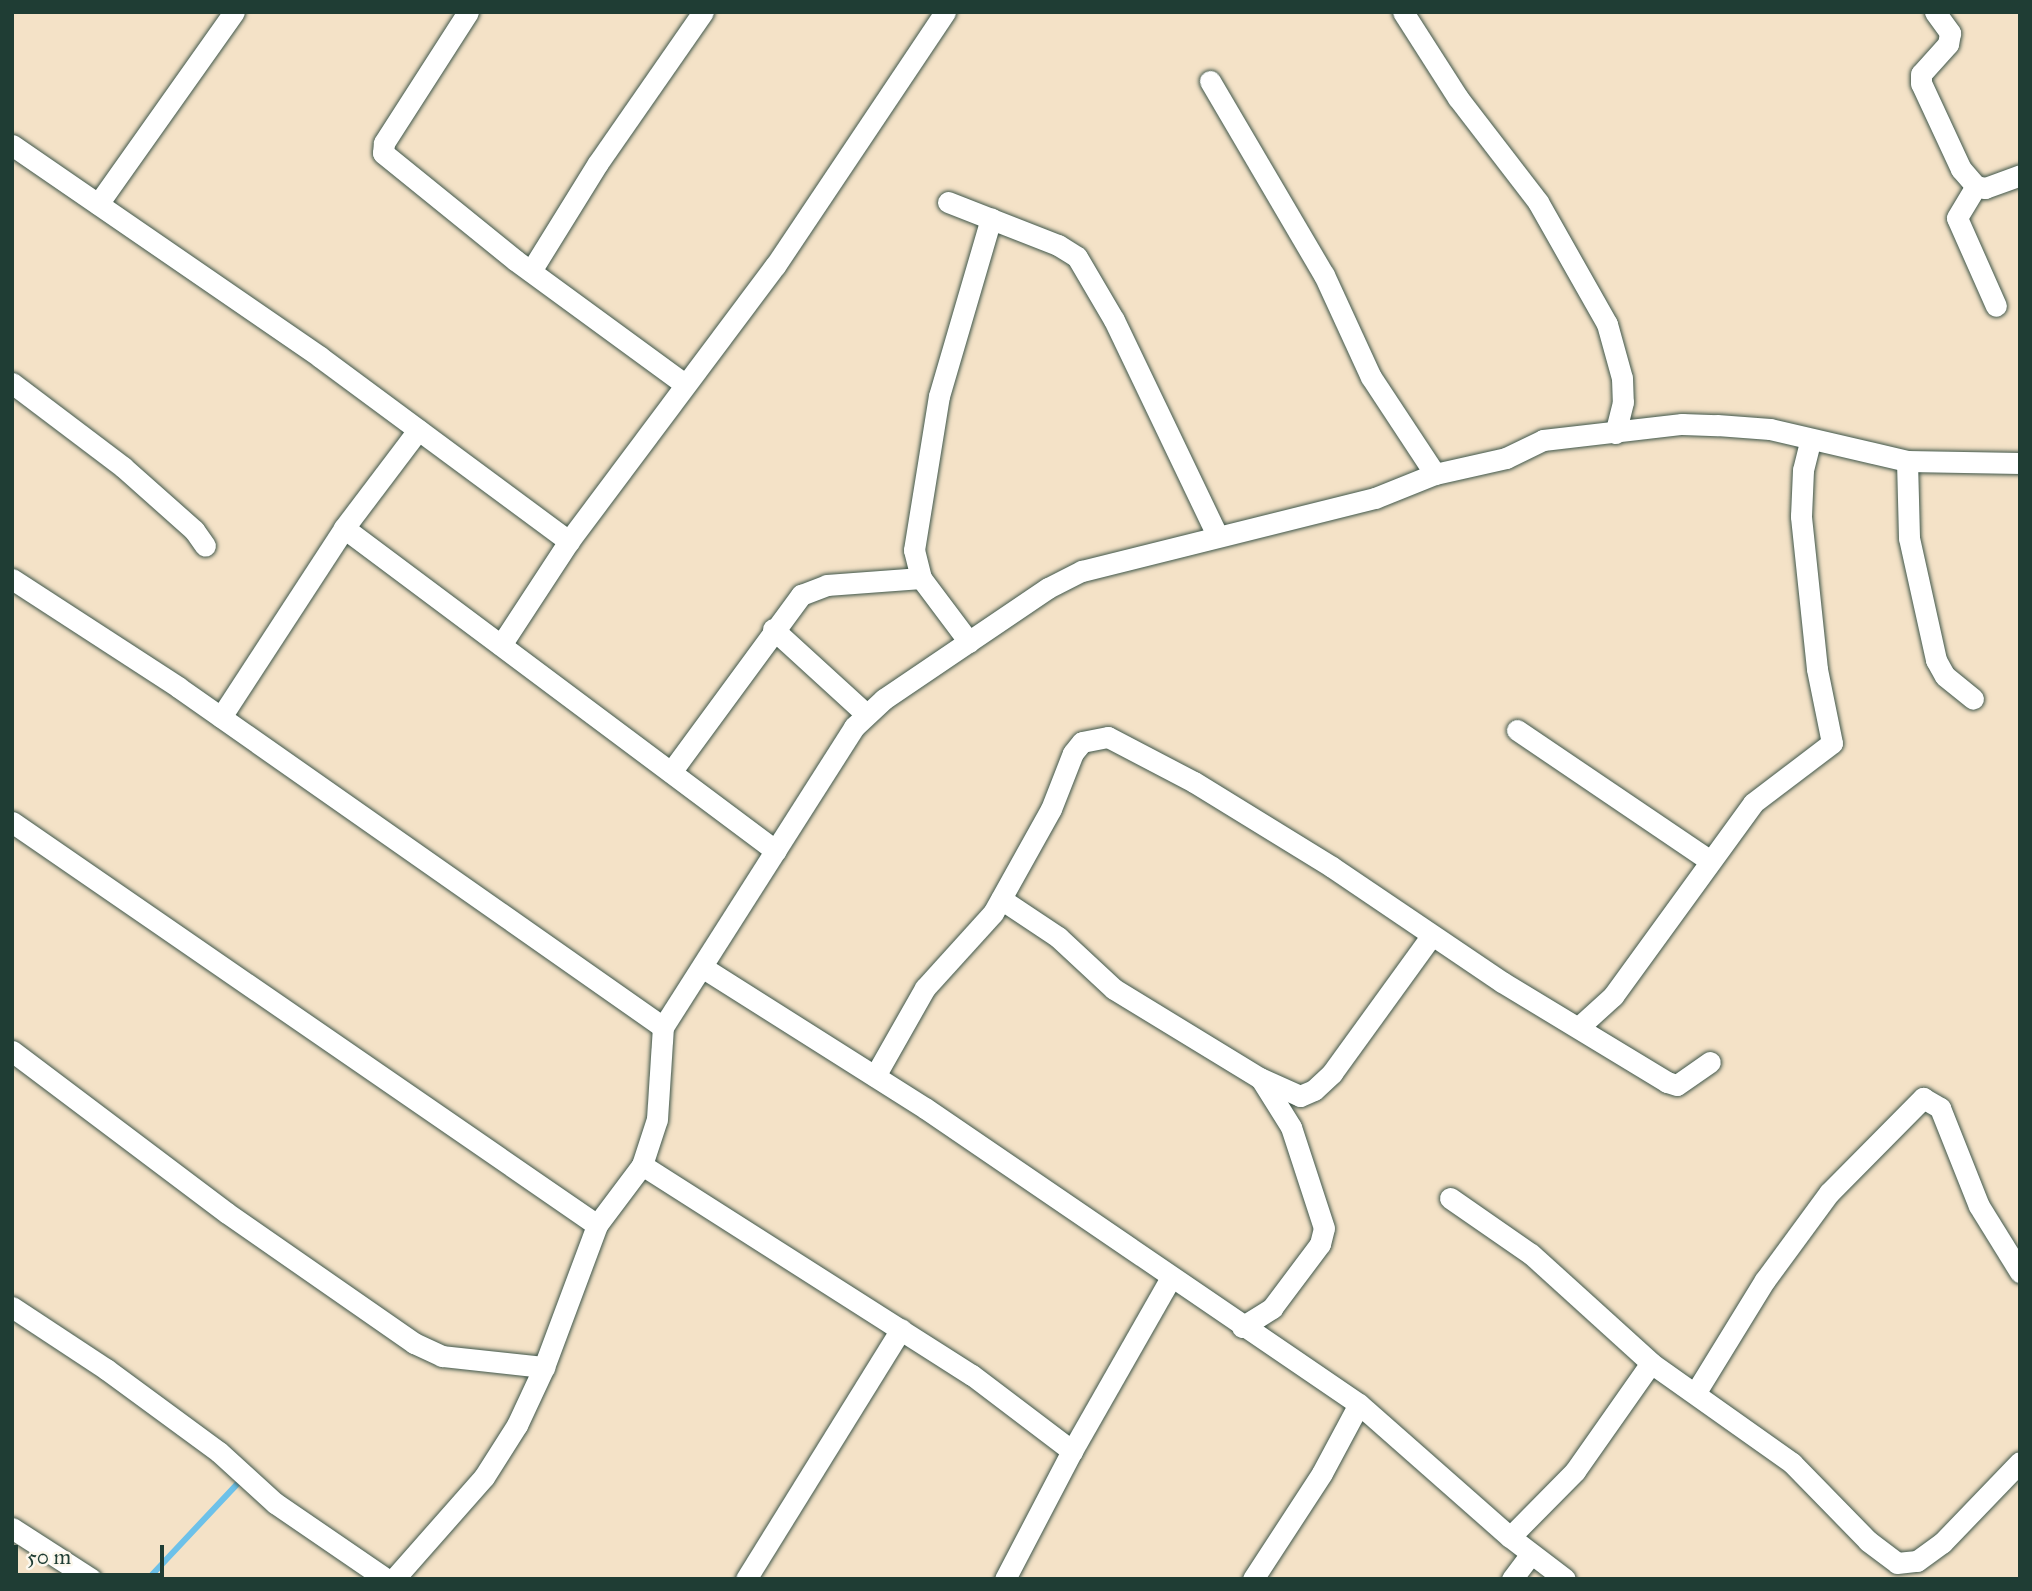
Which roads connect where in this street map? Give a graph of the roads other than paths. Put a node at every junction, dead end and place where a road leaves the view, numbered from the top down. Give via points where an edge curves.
1 (234, 12) edge
2 (468, 12) edge
3 (703, 12) edge
4 (945, 12) edge
5 (1403, 12) edge
6 (1935, 12) edge
7 (1210, 81) dead end
8 (12, 145) edge
9 (2020, 175) edge
10 (1976, 186) junction
11 (948, 202) dead end
12 (98, 204) junction
13 (991, 218) junction
14 (531, 271) junction
15 (1996, 306) dead end
16 (12, 383) edge
17 (683, 383) junction
18 (418, 430) junction
19 (1615, 433) junction
20 (1811, 439) junction
21 (1907, 461) junction
22 (2020, 463) edge
23 (1435, 474) junction
24 (344, 528) junction
25 (1217, 534) junction
26 (569, 541) junction
27 (205, 546) dead end
28 (921, 578) junction
29 (12, 579) edge
30 (773, 629) junction
31 (969, 642) junction
32 (501, 645) junction
33 (1973, 699) dead end
34 (866, 713) junction
35 (222, 717) junction
36 (1517, 730) dead end
37 (671, 772) junction
38 (12, 822) edge
39 (776, 851) junction
40 (1709, 860) junction
41 (1001, 899) junction
42 (1432, 935) junction
43 (702, 967) junction
44 (1580, 1026) junction
45 (663, 1027) junction
46 (12, 1051) edge
47 (1710, 1062) dead end
48 (874, 1076) junction
49 (1260, 1077) junction
50 (642, 1165) junction
51 (1450, 1198) dead end
52 (597, 1225) junction
53 (2020, 1272) edge
54 (1170, 1279) junction
55 (12, 1307) edge
56 (1272, 1308) junction
57 (1242, 1327) junction
58 (901, 1329) junction
59 (1267, 1345) junction
60 (1651, 1363) junction
61 (544, 1367) junction
62 (1696, 1392) junction
63 (1359, 1404) junction
64 (1072, 1451) junction
65 (2020, 1462) edge
66 (12, 1528) edge
67 (1510, 1537) junction
68 (1531, 1555) junction
69 (91, 1579) edge
70 (386, 1579) edge
71 (394, 1579) edge
72 (746, 1579) edge
73 (1005, 1579) edge
74 (1252, 1579) edge
75 (1512, 1579) edge
76 (1565, 1579) edge

1 - 12 street
2 - 14 street via 384,143 383,153
3 - 14 street via 598,163
4 - 17 street via 775,266
5 - 19 street via 1458,98 1538,202 1607,324 1622,378 1623,402
6 - 10 street via 1950,33 1942,54 1921,74 1922,92 1961,169
7 - 23 street via 1324,275 1371,377
8 - 12 street
9 - 10 street via 1994,187
10 - 15 street via 1957,218
11 - 13 street
12 - 18 street
13 - 25 street via 1068,249 1089,274
13 - 28 street via 939,396 914,540
14 - 17 street
16 - 27 street via 123,467 194,530
17 - 26 street
18 - 24 street
18 - 26 street
19 - 20 street via 1682,424 1770,429
19 - 23 street via 1543,440 1484,465
20 - 21 street
20 - 40 street via 1803,470 1801,516 1818,669 1834,737 1819,756 1763,793
21 - 22 street
21 - 33 street via 1909,538 1936,660 1945,676
23 - 25 street via 1375,498
24 - 32 street
24 - 35 street
25 - 31 street via 1082,571
26 - 32 street
28 - 30 street via 814,588 801,595
28 - 31 street
29 - 35 street
30 - 34 street
30 - 37 street
31 - 34 street
32 - 37 street
34 - 39 street
35 - 45 street
36 - 40 street
37 - 39 street
38 - 52 street
39 - 43 street
40 - 44 street via 1626,980
41 - 42 street via 1051,809 1073,753 1082,742 1108,737 1205,789
41 - 48 street via 925,988
41 - 49 street via 1058,937 1114,989
42 - 44 street
42 - 49 street via 1321,1085 1300,1096
43 - 45 street
43 - 48 street
44 - 47 street via 1677,1085
45 - 50 street via 657,1119
46 - 61 street via 227,1213 415,1343 442,1356
48 - 54 street
49 - 56 street via 1291,1127 1324,1228 1320,1244
50 - 52 street
50 - 58 street
51 - 60 street via 1531,1254
52 - 61 street
53 - 62 street via 1979,1206 1940,1108 1923,1098 1829,1193 1765,1280
54 - 57 street
54 - 64 street
55 - 70 street via 118,1377 219,1452 275,1503
56 - 57 street
56 - 59 street
57 - 59 street
58 - 64 street via 972,1375
58 - 72 street
59 - 63 street
60 - 62 street
60 - 67 street via 1575,1471
61 - 71 street via 517,1426 484,1477
62 - 65 street via 1792,1463 1868,1541 1904,1566 1942,1543
63 - 67 street
63 - 74 street via 1322,1473
64 - 73 street
66 - 69 street
67 - 68 street
68 - 75 street
68 - 76 street

